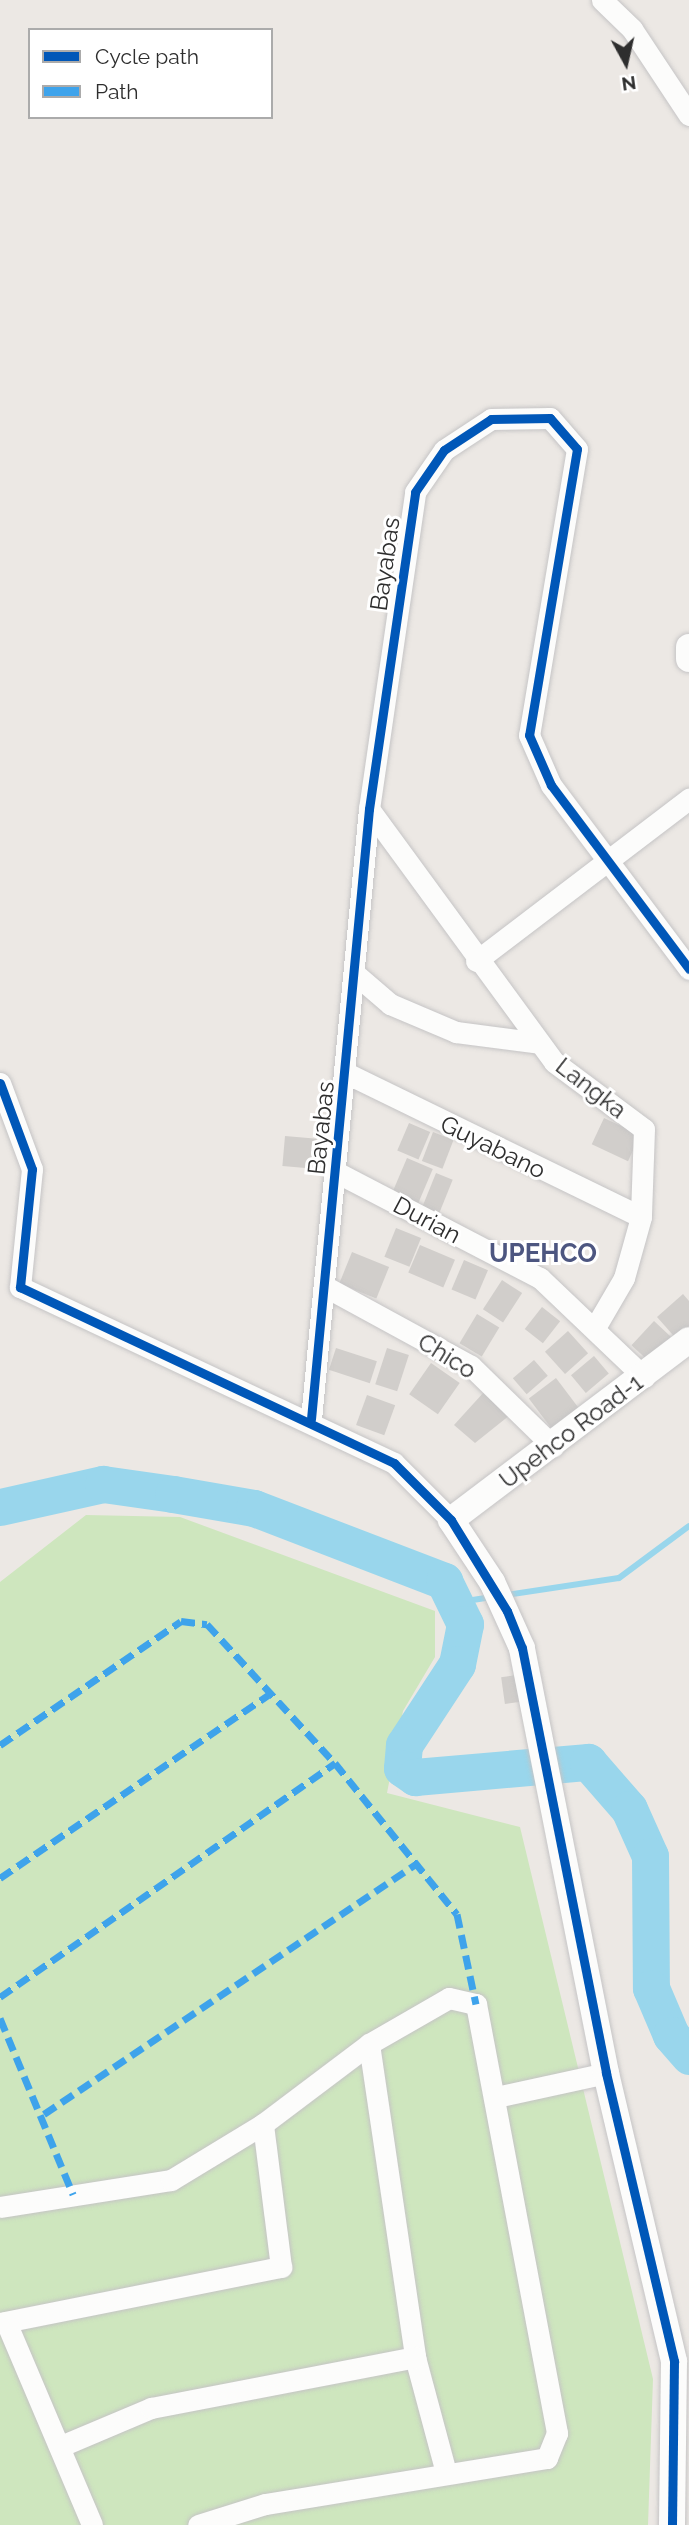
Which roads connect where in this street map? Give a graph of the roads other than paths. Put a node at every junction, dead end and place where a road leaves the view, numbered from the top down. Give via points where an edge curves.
1 (602, 0) edge
2 (689, 116) edge
3 (689, 647) edge
4 (689, 659) edge
5 (689, 799) edge
6 (369, 809) junction
7 (608, 861) junction
8 (477, 961) junction
9 (689, 969) edge
10 (354, 973) junction
11 (539, 1042) junction
12 (346, 1073) junction
13 (0, 1083) edge
14 (336, 1171) junction
15 (641, 1217) junction
16 (326, 1287) junction
17 (596, 1326) junction
18 (689, 1340) edge
19 (644, 1377) junction
20 (311, 1419) junction
21 (553, 1446) junction
22 (451, 1520) junction
23 (369, 2044) junction
24 (607, 2073) junction
25 (496, 2097) junction
26 (263, 2124) junction
27 (0, 2207) edge
28 (3, 2323) edge
29 (415, 2357) junction
30 (61, 2446) junction
31 (446, 2473) junction
32 (92, 2525) edge
33 (198, 2525) edge
34 (672, 2525) edge

1 - 2 street via 632,29
3 - 4 street
5 - 7 street
6 - 7 street, Bayabas via 415,492 444,450 491,419 550,418 577,449 530,735 551,785
6 - 8 street, Langka
6 - 10 street, Bayabas
7 - 8 street
7 - 9 street, Bayabas
8 - 11 street, Langka
10 - 11 street via 390,1004 456,1032
10 - 12 street, Bayabas
11 - 15 street, Langka via 554,1062 644,1129
12 - 14 street, Bayabas
12 - 15 street, Guyabano
13 - 20 street via 32,1169 20,1287
14 - 16 street, Bayabas
14 - 17 street, Durian via 540,1278
15 - 17 street, Langka via 624,1278
16 - 20 street, Bayabas
16 - 21 street, Chico via 471,1366
17 - 19 street, Durian
18 - 19 street, Upehco Road-1
19 - 21 street, Upehco Road-1
20 - 22 street via 394,1463
21 - 22 street, Upehco Road-1
22 - 24 street via 492,1582 522,1648 546,1786
23 - 25 street via 449,1998 476,2004
23 - 26 street
23 - 29 street
24 - 25 street
24 - 34 street via 674,2361
25 - 31 street via 557,2433 547,2458
26 - 27 street via 171,2180
26 - 28 street via 281,2267
28 - 30 street
29 - 30 street via 151,2408
29 - 31 street
30 - 32 street
31 - 33 street via 265,2504

